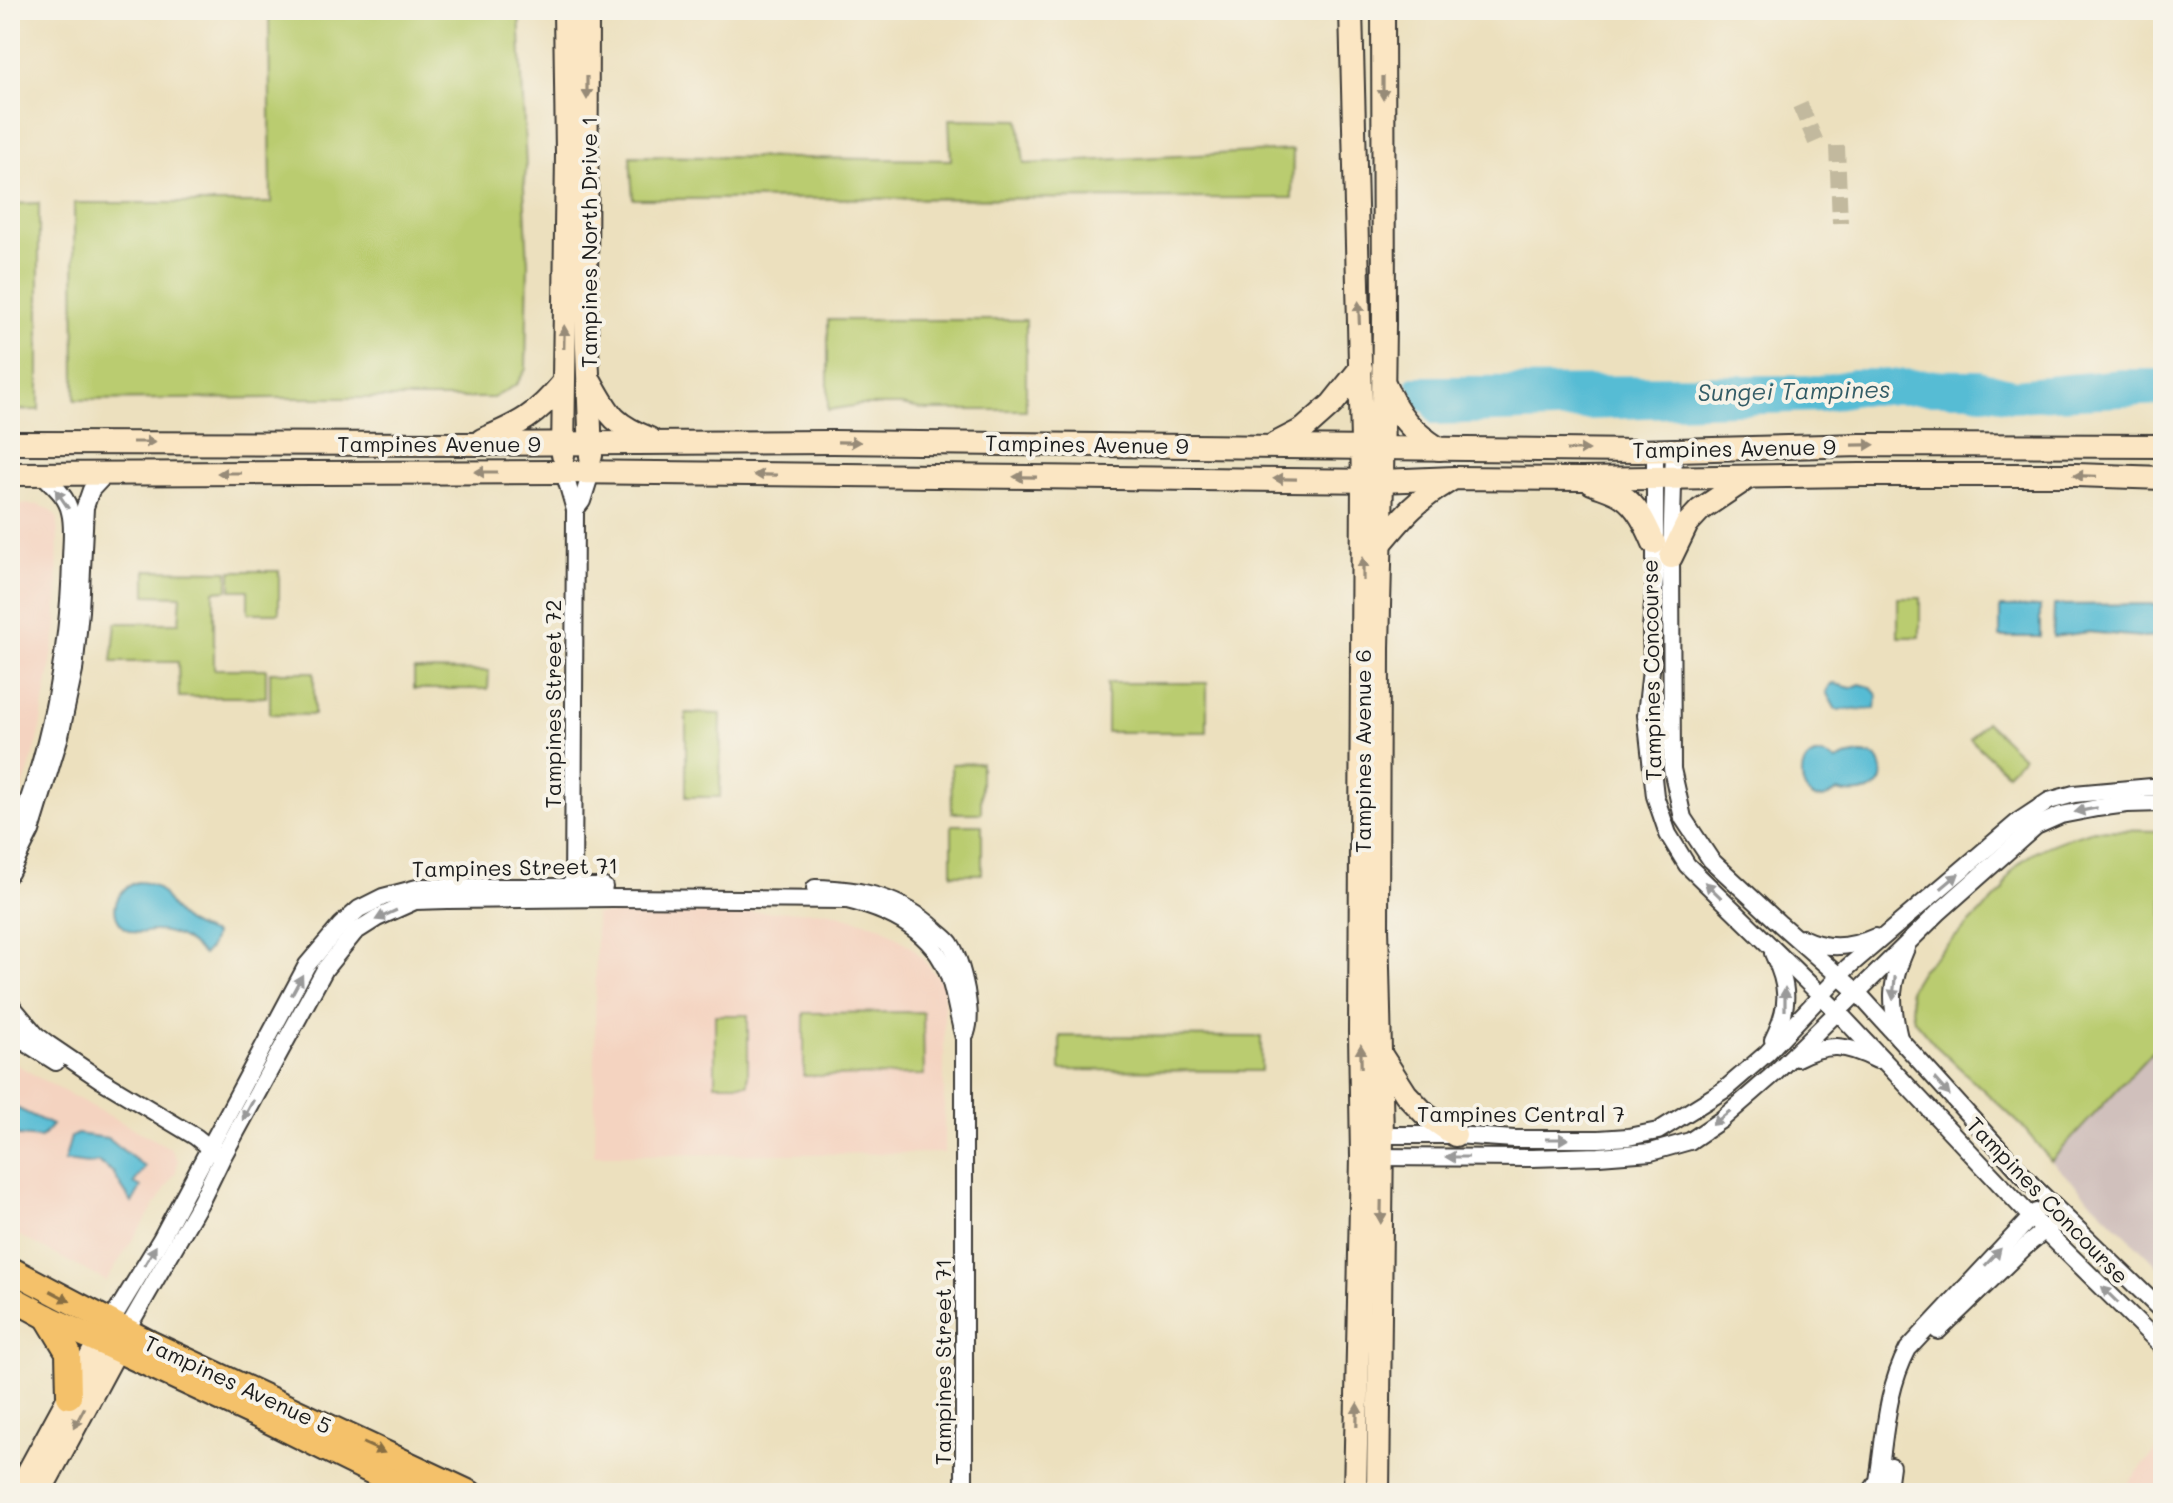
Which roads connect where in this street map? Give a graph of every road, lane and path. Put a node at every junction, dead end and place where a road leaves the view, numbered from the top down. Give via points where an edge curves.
1 (565, 10) edge
2 (587, 10) edge
3 (1351, 10) edge
4 (1383, 10) edge
5 (1361, 368) junction
6 (588, 376) junction
7 (1383, 381) junction
8 (563, 383) junction
9 (591, 442) junction
10 (659, 442) junction
11 (10, 443) edge
12 (562, 443) junction
13 (473, 444) junction
14 (2163, 446) edge
15 (1271, 447) junction
16 (1372, 447) junction
17 (1440, 449) junction
18 (1665, 450) junction
19 (564, 472) junction
20 (591, 473) junction
21 (10, 474) edge
22 (42, 474) junction
23 (106, 474) junction
24 (1750, 477) junction
25 (1454, 478) junction
26 (1664, 478) junction
27 (2163, 478) edge
28 (1582, 479) junction
29 (1373, 480) junction
30 (575, 510) junction
31 (1381, 543) junction
32 (1662, 550) junction
33 (2163, 786) edge
34 (2163, 803) edge
35 (10, 846) edge
36 (10, 873) edge
37 (573, 893) junction
38 (1780, 924) junction
39 (1890, 931) junction
40 (1910, 939) junction
41 (1769, 944) junction
42 (1840, 976) junction
43 (1857, 992) junction
44 (1822, 996) junction
45 (10, 1004) edge
46 (1837, 1011) junction
47 (10, 1027) edge
48 (1899, 1039) junction
49 (1767, 1053) junction
50 (1380, 1054) junction
51 (1885, 1065) junction
52 (1781, 1068) junction
53 (101, 1080) junction
54 (1455, 1135) junction
55 (1372, 1146) junction
56 (216, 1153) junction
57 (2048, 1201) junction
58 (2063, 1215) junction
59 (2031, 1217) junction
60 (2045, 1231) junction
61 (10, 1269) edge
62 (10, 1297) edge
63 (2163, 1312) edge
64 (47, 1317) junction
65 (113, 1336) junction
66 (2163, 1347) edge
67 (69, 1396) junction
68 (17, 1493) edge
69 (39, 1493) edge
70 (415, 1493) edge
71 (470, 1493) edge
72 (964, 1493) edge
73 (1355, 1493) edge
74 (1378, 1493) edge
75 (1870, 1493) edge
76 (1890, 1493) edge

8 -> 1 main road, Tampines North Drive 1
2 -> 6 main road, Tampines North Drive 1
5 -> 3 main road, Tampines Avenue 6
4 -> 7 main road, Tampines Avenue 6
5 - 15 main road via 1304,429
5 - 16 main road, Tampines Avenue 6
6 - 9 main road, Tampines North Drive 1
6 - 10 main road via 616,421
7 - 16 main road, Tampines Avenue 6
7 - 17 main road via 1407,424
8 - 12 main road, Tampines North Drive 1
8 - 13 main road via 520,423
9 - 10 main road, Tampines Avenue 9
9 - 12 main road, Tampines Avenue 9
9 - 20 main road, Tampines North Drive 1
10 -> 15 main road, Tampines Avenue 9
11 -> 13 main road, Tampines Avenue 9
12 - 13 main road, Tampines Avenue 9
12 - 19 main road, Tampines North Drive 1
18 -> 14 main road, Tampines Avenue 9
15 - 16 main road, Tampines Avenue 9
16 - 17 main road, Tampines Avenue 9
16 - 29 main road, Tampines Avenue 6
17 -> 18 main road, Tampines Avenue 9
18 - 26 street, Tampines Concourse
19 - 20 main road, Tampines Avenue 9
19 -> 23 main road, Tampines Avenue 9
19 - 30 street, Tampines Street 72
29 -> 20 main road, Tampines Avenue 9
20 - 30 street, Tampines Street 72
21 - 22 main road, Tampines Avenue 9
22 - 23 main road, Tampines Avenue 9
35 -> 22 street via 49,733 68,611 70,511
23 - 36 street via 91,490 85,507 74,671 60,736 31,831
24 - 26 main road, Tampines Avenue 9
27 -> 24 main road, Tampines Avenue 9
24 - 32 main road via 1700,510
25 - 28 main road, Tampines Avenue 9
25 - 29 main road, Tampines Avenue 9
25 - 31 main road via 1409,508
26 - 28 main road, Tampines Avenue 9
26 - 32 street, Tampines Concourse
28 - 32 main road via 1622,496
29 - 31 main road, Tampines Avenue 6
55 -> 29 main road, Tampines Avenue 6 via 1360,1032
30 - 37 street, Tampines Street 72
31 - 50 main road, Tampines Avenue 6
32 - 38 street, Tampines Concourse via 1677,800 1711,860
41 -> 32 street, Tampines Concourse via 1687,865 1668,834 1655,796 1646,715
39 -> 33 street, Tampines Central 7 via 2013,825 2049,801
34 -> 40 street, Tampines Central 7 via 2097,808 2036,826
37 - 56 street, Tampines Street 71 via 415,901 355,932 325,969
37 - 72 street, Tampines Street 71 via 847,900 899,918 939,953 964,1038
38 - 39 street, Tampines Central 7 via 1822,946 1857,945
38 - 42 street, Tampines Concourse
39 - 42 street, Tampines Central 7
40 - 43 street, Tampines Central 7
40 -> 48 street via 1892,989
41 - 44 street, Tampines Concourse
49 -> 41 street, Tampines Concourse via 1787,1007 1785,984
42 - 43 street, Tampines Concourse
42 - 44 street, Tampines Central 7
43 - 46 street, Tampines Central 7
43 - 48 street, Tampines Concourse
44 - 46 street, Tampines Concourse
44 - 49 street, Tampines Central 7
45 - 53 street via 36,1035
46 - 51 street, Tampines Concourse
46 - 52 street, Tampines Central 7
47 - 53 street via 55,1061
48 -> 57 street, Tampines Concourse
54 -> 49 street, Tampines Central 7 via 1599,1139 1658,1131 1724,1090
50 - 54 main road via 1406,1094
50 - 55 main road, Tampines Avenue 6
51 - 52 street, Tampines Central 7 via 1835,1046 1819,1048
51 - 59 street, Tampines Concourse
52 -> 55 street, Tampines Central 7 via 1690,1141 1651,1152 1532,1158
53 - 56 street
54 - 55 street, Tampines Central 7
73 -> 55 main road, Tampines Avenue 6
55 -> 74 main road, Tampines Avenue 6
56 - 65 street, Tampines Street 71 via 201,1201
57 - 58 street, Tampines Concourse
57 - 59 street
58 - 60 street
58 - 63 street, Tampines Concourse
59 - 60 street, Tampines Concourse
75 -> 59 street via 1878,1481 1891,1389 1908,1349
66 -> 60 street, Tampines Concourse
60 - 76 street via 1917,1354 1901,1392
61 -> 65 main road, Tampines Avenue 5
62 - 64 main road, Tampines Avenue 5
64 - 65 main road, Tampines Avenue 5
64 - 67 main road via 68,1352
65 - 67 main road
65 -> 69 main road
65 - 70 main road, Tampines Avenue 5
65 -> 71 main road, Tampines Avenue 5
67 - 68 main road

